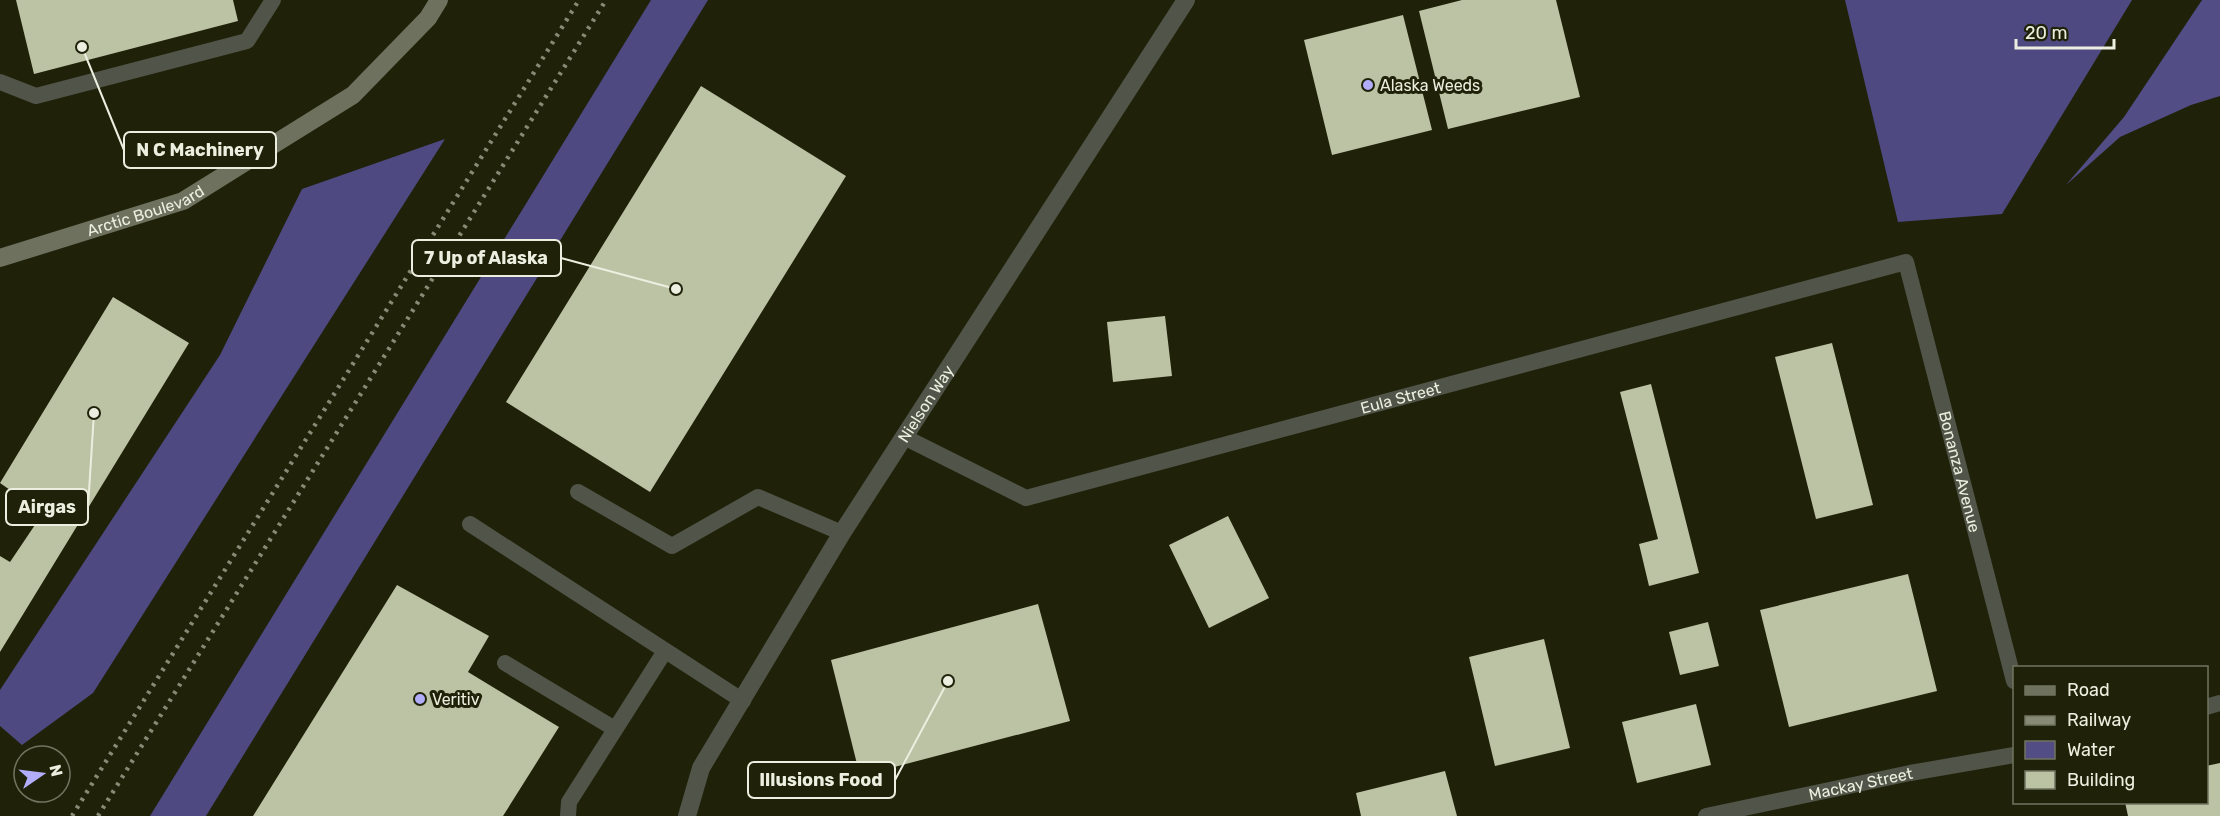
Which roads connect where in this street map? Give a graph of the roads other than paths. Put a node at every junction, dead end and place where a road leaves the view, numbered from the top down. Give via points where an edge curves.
1 (273, 0) edge
2 (439, 0) edge
3 (1186, 0) edge
4 (0, 82) edge
5 (0, 258) edge
6 (1906, 262) joint
7 (904, 437) junction
8 (578, 492) dead end
9 (470, 524) dead end
10 (842, 533) junction
11 (665, 651) junction
12 (505, 663) dead end
13 (2013, 677) edge
14 (742, 701) junction
15 (615, 729) junction
16 (2013, 755) edge
17 (568, 816) edge
18 (687, 816) edge
19 (1706, 816) edge

1 - 4 lane via 247,41 36,96
2 - 5 main road, Arctic Boulevard via 428,18 353,95 183,201
3 - 7 street, Nielson Way
6 - 7 lane, Eula Street via 1026,498
6 - 13 lane, Bonanza Avenue
7 - 10 street, Nielson Way
8 - 10 lane via 672,546 758,496
9 - 11 lane
10 - 14 street, Nielson Way
11 - 14 lane
11 - 15 lane
12 - 15 lane
14 - 18 street, Nielson Way via 701,768
15 - 17 lane via 569,802
16 - 19 lane, Mackay Street

